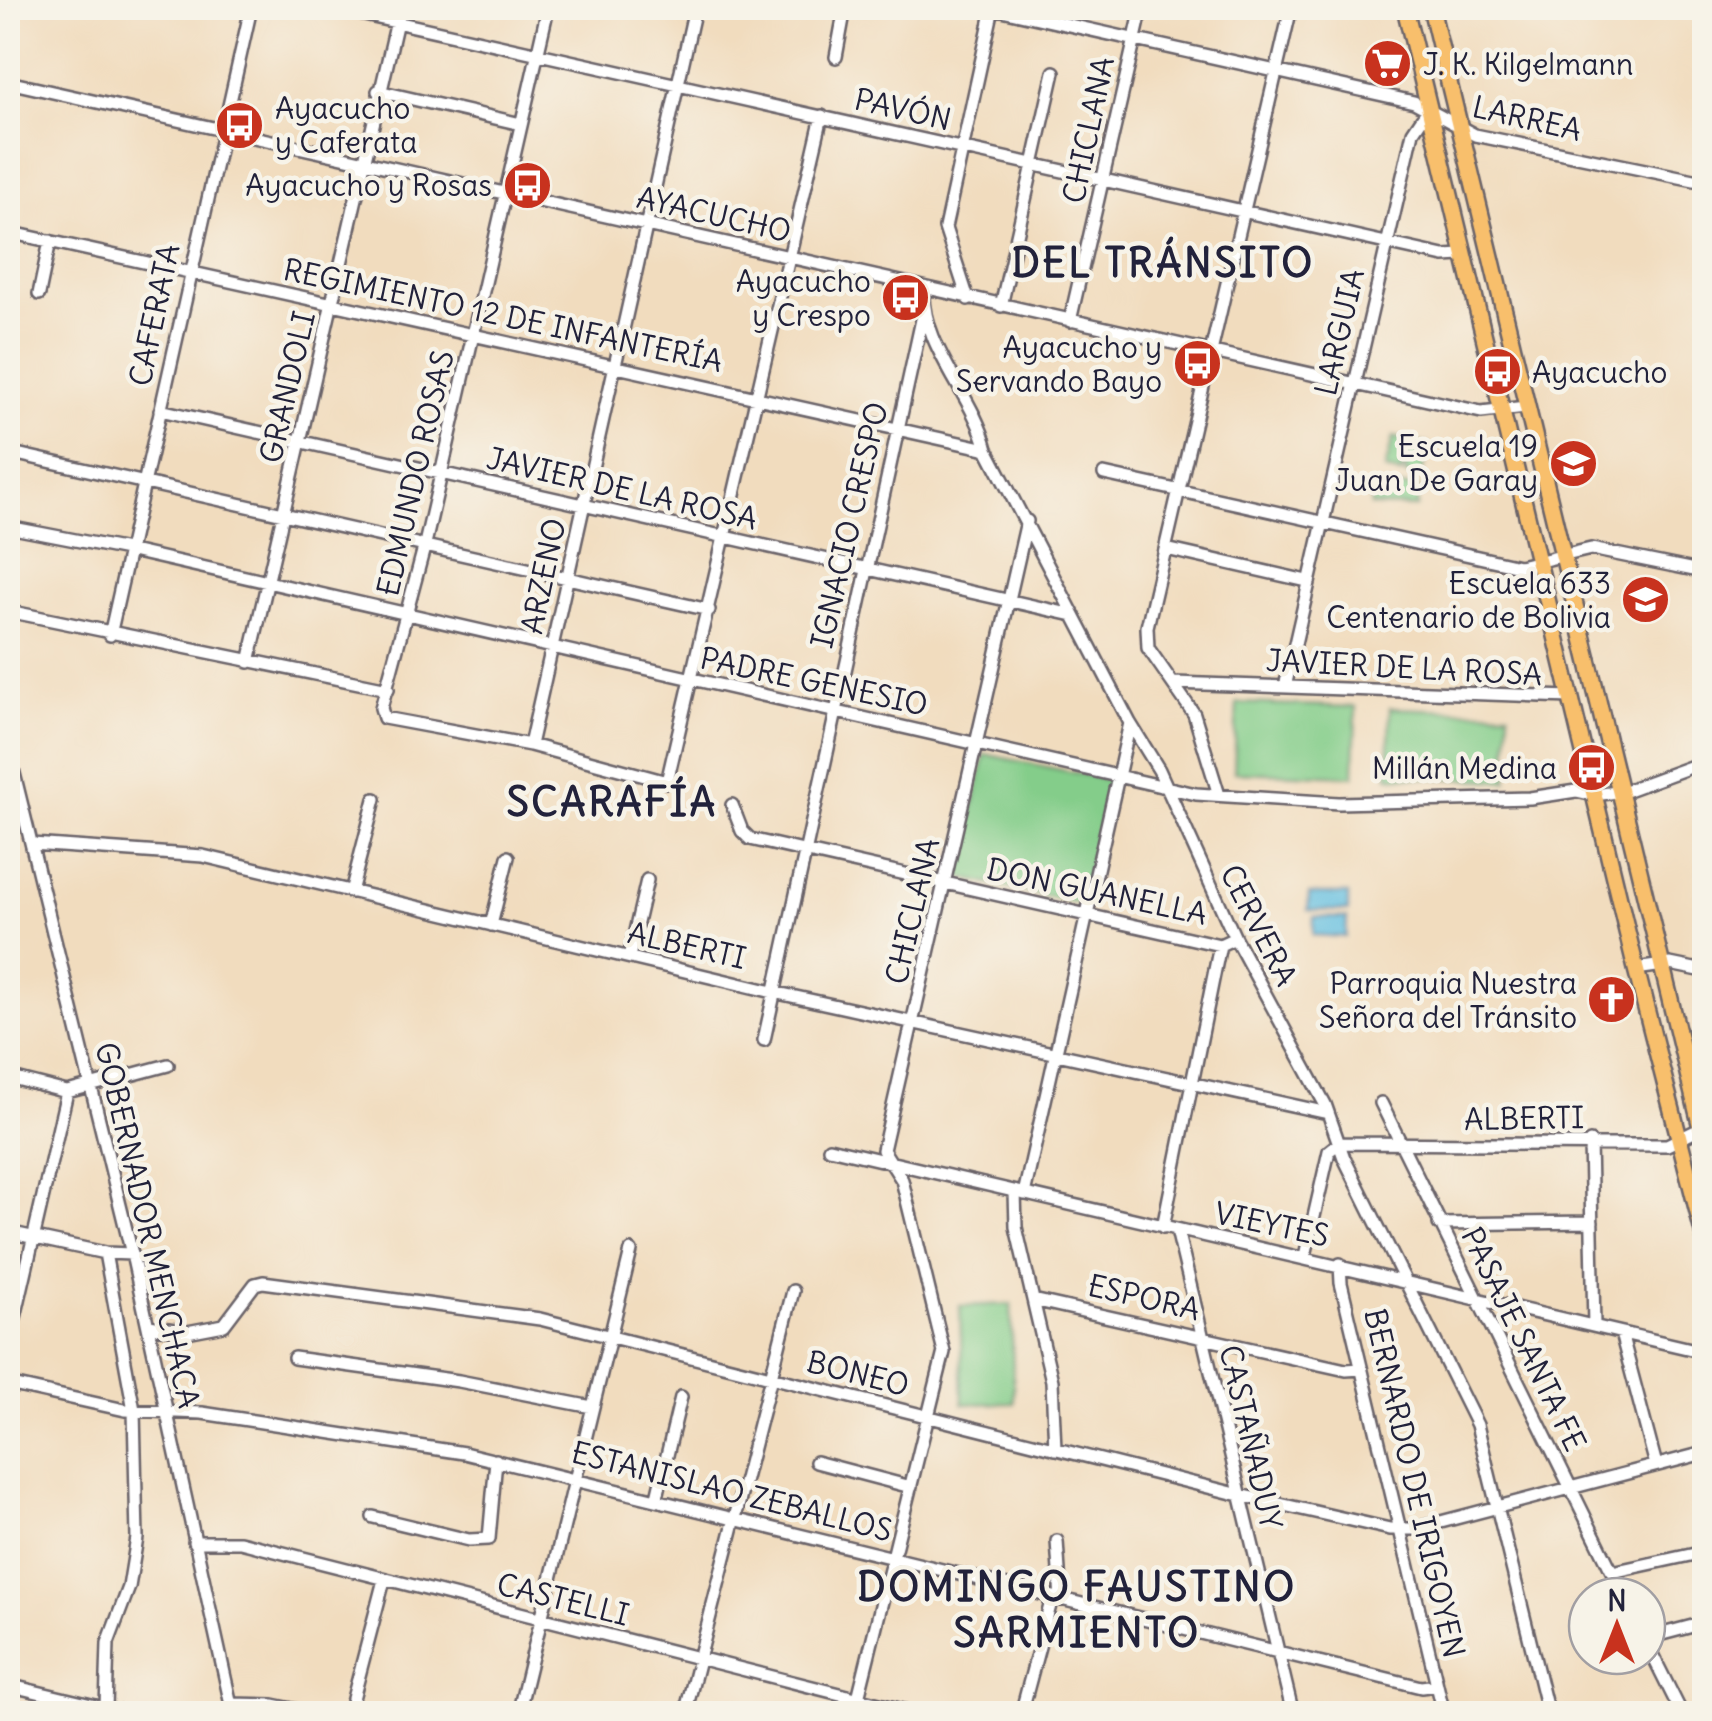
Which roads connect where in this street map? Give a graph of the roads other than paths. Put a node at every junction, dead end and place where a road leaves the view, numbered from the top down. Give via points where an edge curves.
1 (14, 8) edge
2 (251, 8) edge
3 (333, 8) edge
4 (400, 8) edge
5 (548, 8) edge
6 (695, 8) edge
7 (845, 8) edge
8 (993, 8) edge
9 (1142, 8) edge
10 (1291, 8) edge
11 (1405, 8) edge
12 (1431, 8) edge
13 (396, 22) junction
14 (8, 36) edge
15 (1134, 38) junction
16 (536, 54) junction
17 (836, 57) dead end
18 (1277, 70) junction
19 (1054, 72) dead end
20 (8, 82) edge
21 (678, 82) junction
22 (378, 91) junction
23 (1427, 112) junction
24 (822, 116) junction
25 (521, 124) junction
26 (222, 130) junction
27 (1458, 130) junction
28 (962, 148) junction
29 (363, 162) junction
30 (1034, 164) junction
31 (1104, 179) junction
32 (1704, 182) edge
33 (506, 193) junction
34 (1245, 212) junction
35 (647, 224) junction
36 (8, 232) edge
37 (50, 241) junction
38 (1387, 243) junction
39 (1462, 255) junction
40 (790, 256) junction
41 (189, 271) junction
42 (924, 289) junction
43 (39, 294) dead end
44 (968, 299) junction
45 (332, 302) junction
46 (1001, 306) junction
47 (923, 314) junction
48 (1070, 321) junction
49 (474, 334) junction
50 (1214, 353) junction
51 (616, 366) junction
52 (1352, 384) junction
53 (759, 396) junction
54 (1526, 407) junction
55 (160, 410) junction
56 (1500, 412) junction
57 (896, 428) junction
58 (300, 442) junction
59 (988, 448) junction
60 (8, 452) edge
61 (442, 472) junction
62 (1104, 474) dead end
63 (143, 482) junction
64 (1182, 491) junction
65 (584, 504) junction
66 (284, 513) junction
67 (1027, 521) junction
68 (1320, 523) junction
69 (8, 527) edge
70 (726, 537) junction
71 (425, 544) junction
72 (1166, 549) junction
73 (127, 550) junction
74 (1561, 556) junction
75 (1538, 564) junction
76 (866, 569) junction
77 (1704, 572) edge
78 (568, 577) junction
79 (1308, 581) junction
80 (269, 584) junction
81 (1006, 600) junction
82 (710, 610) junction
83 (8, 611) edge
84 (408, 615) junction
85 (1073, 615) junction
86 (110, 634) junction
87 (552, 648) junction
88 (249, 662) junction
89 (692, 679) junction
90 (1174, 682) junction
91 (1285, 687) junction
92 (388, 689) junction
93 (1571, 697) junction
94 (834, 710) junction
95 (1130, 723) junction
96 (976, 742) junction
97 (530, 744) junction
98 (8, 749) edge
99 (1704, 762) edge
100 (1116, 775) junction
101 (1165, 785) junction
102 (1617, 793) junction
103 (1219, 795) junction
104 (1594, 796) junction
105 (375, 799) dead end
106 (732, 805) dead end
107 (32, 844) junction
108 (802, 852) junction
109 (508, 857) dead end
110 (646, 880) dead end
111 (945, 882) junction
112 (350, 892) junction
113 (1084, 913) junction
114 (491, 925) junction
115 (1236, 938) junction
116 (1220, 945) junction
117 (1244, 955) junction
118 (628, 957) junction
119 (1660, 964) junction
120 (1219, 965) junction
121 (1636, 969) junction
122 (1704, 971) edge
123 (773, 992) junction
124 (912, 1023) junction
125 (764, 1040) dead end
126 (1053, 1054) junction
127 (168, 1065) dead end
128 (8, 1077) edge
129 (90, 1084) junction
130 (1192, 1086) junction
131 (67, 1092) junction
132 (1381, 1104) dead end
133 (1328, 1113) junction
134 (1704, 1132) edge
135 (1680, 1141) junction
136 (1590, 1142) junction
137 (1338, 1143) junction
138 (1401, 1144) junction
139 (828, 1148) dead end
140 (891, 1163) junction
141 (1019, 1194) junction
142 (1592, 1222) junction
143 (1439, 1224) junction
144 (1164, 1227) junction
145 (1178, 1230) junction
146 (8, 1232) edge
147 (1704, 1236) edge
148 (35, 1238) junction
149 (631, 1251) dead end
150 (105, 1253) junction
151 (132, 1254) junction
152 (1306, 1256) junction
153 (1340, 1264) junction
154 (1406, 1280) junction
155 (793, 1291) dead end
156 (1472, 1295) junction
157 (1033, 1300) junction
158 (148, 1326) junction
159 (1594, 1326) junction
160 (1621, 1332) junction
161 (1202, 1335) junction
162 (611, 1336) junction
163 (8, 1348) edge
164 (1704, 1352) edge
165 (294, 1358) dead end
166 (1361, 1369) junction
167 (771, 1376) junction
168 (8, 1384) edge
169 (681, 1397) dead end
170 (592, 1407) junction
171 (134, 1410) junction
172 (168, 1412) junction
173 (930, 1417) junction
174 (1055, 1449) junction
175 (1704, 1453) edge
176 (496, 1460) junction
177 (816, 1462) dead end
178 (1656, 1465) junction
179 (575, 1478) junction
180 (911, 1486) junction
181 (1569, 1487) junction
182 (1240, 1496) junction
183 (656, 1498) junction
184 (1498, 1505) junction
185 (735, 1516) junction
186 (373, 1517) dead end
187 (1401, 1530) junction
188 (1057, 1541) dead end
189 (194, 1542) junction
190 (1704, 1552) edge
191 (893, 1556) junction
192 (1612, 1572) junction
193 (1614, 1576) edge
194 (384, 1580) junction
195 (1056, 1599) junction
196 (542, 1619) junction
197 (1704, 1624) edge
198 (1667, 1635) edge
199 (1278, 1655) junction
200 (700, 1658) junction
201 (1664, 1676) edge
202 (8, 1684) edge
203 (1438, 1686) junction
204 (858, 1698) junction
205 (106, 1708) junction
206 (232, 1709) edge
207 (1704, 1712) edge
208 (129, 1714) edge
209 (318, 1714) edge
210 (349, 1714) edge
211 (518, 1714) edge
212 (685, 1714) edge
213 (854, 1714) edge
214 (919, 1714) edge
215 (1021, 1714) edge
216 (1292, 1714) edge
217 (1444, 1714) edge
218 (1548, 1714) edge
219 (1682, 1714) edge
220 (1697, 1714) edge

1 - 14 street
2 - 26 street, CAFERATA
3 - 13 street, PAVÓN
4 - 13 street, GRANDOLI
5 - 16 street, EDMUNDO ROSAS
6 - 21 street, ARZENO
7 - 17 street
8 - 15 street, LARREA
8 - 28 street
9 - 15 street, CHICLANA
10 - 18 street
11 - 23 main road
12 - 27 main road
13 - 16 street, PAVÓN
13 - 22 street, GRANDOLI
15 - 18 street, LARREA
15 - 31 street, CHICLANA
16 - 21 street, PAVÓN
16 - 25 street, EDMUNDO ROSAS
18 - 23 street, LARREA via 1414,102
18 - 34 street
19 - 30 street
20 - 26 street, AYACUCHO
21 - 24 street, PAVÓN
21 - 35 street, ARZENO
22 - 25 street
22 - 29 street, GRANDOLI
23 - 27 street, LARREA
23 - 38 street, LARGUIA via 1412,132
23 - 39 main road
24 - 28 street, PAVÓN
24 - 40 street
25 - 33 street, EDMUNDO ROSAS
26 - 29 street, AYACUCHO
26 - 41 street, CAFERATA
27 - 32 street, LARREA
27 - 54 main road
28 - 30 street, PAVÓN
28 - 44 street via 945,228
29 - 33 street, AYACUCHO
29 - 45 street, GRANDOLI
30 - 31 street, PAVÓN
30 - 46 street
31 - 34 street, PAVÓN
31 - 48 street, CHICLANA
33 - 35 street, AYACUCHO
33 - 49 street, EDMUNDO ROSAS
34 - 38 street, PAVÓN
34 - 50 street
35 - 40 street, AYACUCHO
35 - 51 street, ARZENO
36 - 37 street, REGIMIENTO 12 DE INFANTERÍA
37 - 41 street, REGIMIENTO 12 DE INFANTERÍA
37 - 43 street
38 - 39 street, PAVÓN
38 - 52 street, LARGUIA
39 - 56 main road
40 - 42 street, AYACUCHO
40 - 53 street
41 - 45 street, REGIMIENTO 12 DE INFANTERÍA
41 - 55 street, CAFERATA
42 - 44 street, AYACUCHO
42 - 47 street, CERVERA
44 - 46 street, AYACUCHO
45 - 49 street, REGIMIENTO 12 DE INFANTERÍA
45 - 58 street, GRANDOLI
46 - 48 street, AYACUCHO
47 - 57 street, IGNACIO CRESPO
47 - 59 street, CERVERA
48 - 50 street, AYACUCHO
49 - 51 street, REGIMIENTO 12 DE INFANTERÍA
49 - 61 street, EDMUNDO ROSAS
50 - 52 street, AYACUCHO
50 - 64 street
51 - 53 street, REGIMIENTO 12 DE INFANTERÍA
51 - 65 street, ARZENO
52 - 56 street, AYACUCHO
52 - 68 street, LARGUIA
53 - 57 street, REGIMIENTO 12 DE INFANTERÍA
53 - 70 street
54 - 56 street, AYACUCHO
54 - 74 main road
55 - 58 street, JAVIER DE LA ROSA
55 - 63 street, CAFERATA
56 - 75 main road
57 - 59 street, REGIMIENTO 12 DE INFANTERÍA
57 - 76 street, IGNACIO CRESPO
58 - 61 street, JAVIER DE LA ROSA
58 - 66 street, GRANDOLI
59 - 67 street, CERVERA
60 - 63 street
61 - 65 street, JAVIER DE LA ROSA
61 - 71 street, EDMUNDO ROSAS
62 - 64 street
63 - 66 street
63 - 73 street, CAFERATA
64 - 68 street
64 - 72 street
65 - 70 street, JAVIER DE LA ROSA
65 - 78 street, ARZENO
66 - 71 street
66 - 80 street, GRANDOLI
67 - 81 street, CHICLANA
67 - 85 street, CERVERA
68 - 75 street via 1519,566
68 - 79 street, LARGUIA
69 - 73 street, PADRE GENESIO
70 - 76 street, JAVIER DE LA ROSA
70 - 82 street
71 - 78 street
71 - 84 street, EDMUNDO ROSAS
72 - 79 street
72 - 90 street via 1147,638 1154,659
73 - 80 street, PADRE GENESIO
73 - 86 street, CAFERATA
74 - 75 street
74 - 77 street via 1591,549
74 - 102 main road
75 - 93 main road
76 - 81 street, JAVIER DE LA ROSA
76 - 94 street, IGNACIO CRESPO
78 - 82 street
78 - 87 street, ARZENO
79 - 91 street, LARGUIA
80 - 84 street, PADRE GENESIO
80 - 88 street, GRANDOLI
81 - 85 street, JAVIER DE LA ROSA
81 - 96 street, CHICLANA
82 - 89 street
83 - 86 street
84 - 87 street, PADRE GENESIO
84 - 92 street, EDMUNDO ROSAS
85 - 95 street, CERVERA
86 - 88 street
87 - 89 street, PADRE GENESIO
87 - 97 street, ARZENO
88 - 92 street
89 - 94 street, PADRE GENESIO
89 - 97 street via 667,782
90 - 91 street, JAVIER DE LA ROSA
90 - 103 street via 1194,714
91 - 93 street, JAVIER DE LA ROSA
92 - 97 street, EDMUNDO ROSAS via 381,714
93 - 104 main road
94 - 96 street, PADRE GENESIO
94 - 108 street, IGNACIO CRESPO
95 - 100 street
95 - 101 street, CERVERA
96 - 100 street, PADRE GENESIO
96 - 111 street, CHICLANA
98 - 107 street, GOBERNADOR MENCHACA
99 - 102 street, PADRE GENESIO
100 - 101 street, PADRE GENESIO
100 - 113 street
101 - 103 street, PADRE GENESIO
101 - 115 street, CERVERA
102 - 104 street, PADRE GENESIO
102 - 119 main road
103 - 104 street, PADRE GENESIO via 1339,803 1576,791
104 - 121 main road
105 - 112 street
106 - 108 street, DON GUANELLA via 745,836
107 - 112 street, ALBERTI via 203,856
107 - 129 street, GOBERNADOR MENCHACA
108 - 111 street, DON GUANELLA
108 - 123 street, IGNACIO CRESPO
109 - 114 street
110 - 118 street
111 - 113 street, DON GUANELLA
111 - 124 street, CHICLANA
112 - 114 street, ALBERTI
113 - 116 street, DON GUANELLA
113 - 126 street
114 - 118 street, ALBERTI
115 - 116 street, DON GUANELLA
115 - 117 street, CERVERA
116 - 120 street
117 - 120 street
117 - 133 street, CERVERA
118 - 123 street, ALBERTI
119 - 121 street
119 - 122 street
119 - 134 main road
120 - 130 street
121 - 135 main road
123 - 124 street, ALBERTI
123 - 125 street, IGNACIO CRESPO
124 - 126 street, ALBERTI
124 - 140 street, CHICLANA via 883,1150
126 - 130 street, ALBERTI
126 - 141 street
127 - 129 street
128 - 131 street
129 - 131 street
129 - 151 street, GOBERNADOR MENCHACA
130 - 133 street, ALBERTI
130 - 144 street
131 - 148 street
132 - 138 street, PASAJE SANTA FE
133 - 137 street, CERVERA
134 - 135 street, ALBERTI
135 - 136 street, ALBERTI
135 - 147 main road
136 - 138 street, ALBERTI
136 - 142 street
137 - 138 street, ALBERTI
137 - 152 street via 1329,1151
137 - 154 street, CERVERA
138 - 143 street, PASAJE SANTA FE
139 - 140 street, VIEYTES
140 - 141 street, VIEYTES
140 - 173 street, CHICLANA via 902,1180 944,1352
141 - 144 street, VIEYTES
141 - 157 street via 1016,1227
142 - 143 street
142 - 159 street
143 - 156 street, PASAJE SANTA FE
144 - 145 street, VIEYTES
145 - 152 street, VIEYTES
145 - 161 street, CASTAÑADUY
146 - 148 street
148 - 150 street
148 - 163 street
149 - 162 street
150 - 151 street
150 - 171 street
151 - 158 street, GOBERNADOR MENCHACA
152 - 153 street, VIEYTES
153 - 154 street, VIEYTES
153 - 166 street, BERNARDO DE IRIGOYEN
154 - 156 street, VIEYTES
154 - 184 street, CERVERA via 1477,1425
155 - 167 street
156 - 159 street, VIEYTES
156 - 181 street, PASAJE SANTA FE
157 - 161 street, ESPORA
157 - 174 street via 1052,1381
158 - 162 street, BONEO via 187,1332 224,1325 263,1282 482,1308
158 - 172 street, GOBERNADOR MENCHACA
159 - 160 street, VIEYTES
160 - 164 street, VIEYTES
160 - 178 street
161 - 166 street, ESPORA
161 - 182 street, CASTAÑADUY
162 - 167 street, BONEO
162 - 170 street
165 - 170 street via 459,1380
166 - 187 street, BERNARDO DE IRIGOYEN
167 - 173 street, BONEO
167 - 185 street
168 - 171 street, ESTANISLAO ZEBALLOS
169 - 183 street
170 - 179 street
171 - 172 street, ESTANISLAO ZEBALLOS
171 - 205 street via 135,1564 108,1643
172 - 176 street, ESTANISLAO ZEBALLOS
172 - 189 street, GOBERNADOR MENCHACA
173 - 174 street, BONEO
173 - 180 street, CHICLANA
174 - 182 street, BONEO
175 - 178 street
176 - 179 street, ESTANISLAO ZEBALLOS
176 - 186 street via 489,1539
177 - 180 street
178 - 181 street
179 - 183 street, ESTANISLAO ZEBALLOS
179 - 196 street
180 - 191 street, CHICLANA
181 - 184 street, BONEO
181 - 192 street, PASAJE SANTA FE
182 - 187 street, BONEO
182 - 199 street, CASTAÑADUY
183 - 185 street, ESTANISLAO ZEBALLOS
184 - 187 street, BONEO
184 - 218 street, CERVERA
185 - 191 street, ESTANISLAO ZEBALLOS
185 - 200 street
187 - 203 street, BERNARDO DE IRIGOYEN
188 - 195 street
189 - 194 street, CASTELLI via 240,1542
189 - 206 street, GOBERNADOR MENCHACA
190 - 192 street
191 - 195 street, ESTANISLAO ZEBALLOS
191 - 204 street, CHICLANA
192 - 193 street, PASAJE SANTA FE
194 - 196 street, CASTELLI
194 - 210 street
195 - 199 street, ESTANISLAO ZEBALLOS
195 - 215 street
196 - 200 street, CASTELLI
196 - 211 street
197 - 198 street
199 - 203 street, ESTANISLAO ZEBALLOS
199 - 216 street, CASTAÑADUY
200 - 204 street, CASTELLI
200 - 212 street
201 - 219 street
202 - 205 street
203 - 217 street, BERNARDO DE IRIGOYEN
204 - 213 street, CHICLANA
204 - 214 street, CASTELLI
205 - 208 street
206 - 209 street via 274,1704
207 - 220 street

